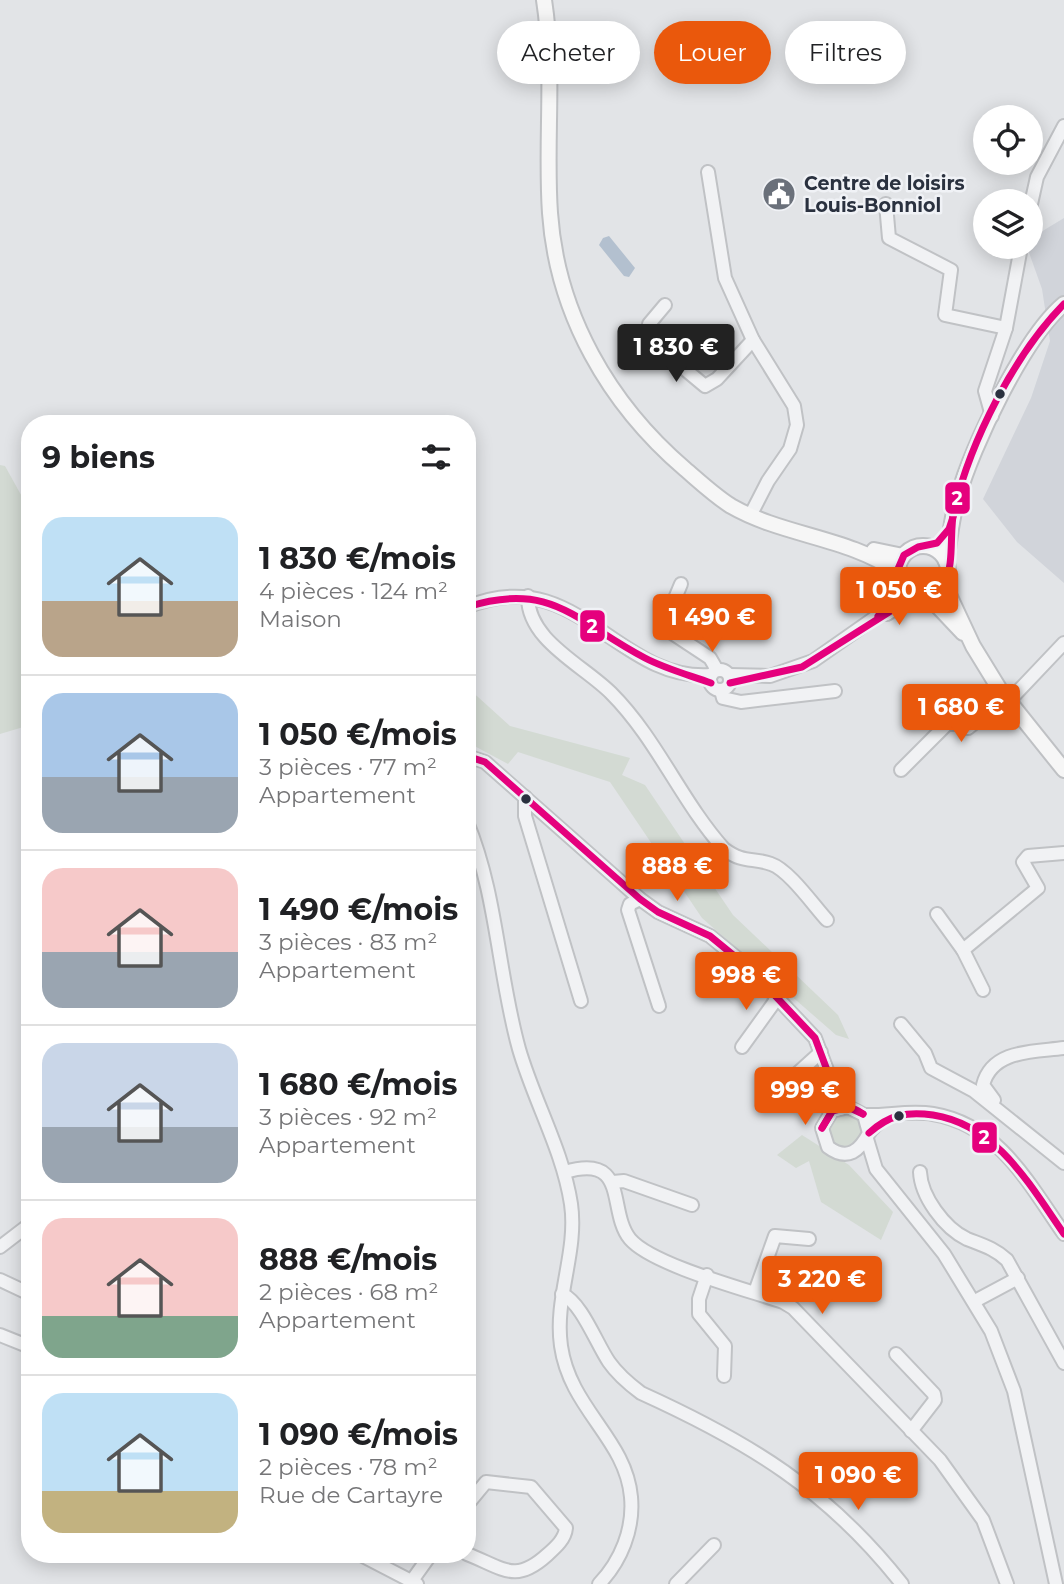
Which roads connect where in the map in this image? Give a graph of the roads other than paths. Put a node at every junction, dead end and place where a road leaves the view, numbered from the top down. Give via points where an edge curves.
1 (544, 0) edge
2 (1064, 126) edge
3 (708, 172) dead end
4 (1034, 189) edge
5 (886, 204) dead end
6 (1019, 259) edge
7 (1064, 304) edge
8 (665, 305) dead end
9 (1006, 328) junction
10 (753, 340) junction
11 (992, 415) junction
12 (751, 512) junction
13 (953, 518) junction
14 (932, 548) junction
15 (903, 556) junction
16 (946, 561) junction
17 (899, 578) junction
18 (681, 584) dead end
19 (944, 584) junction
20 (528, 596) junction
21 (922, 596) junction
22 (476, 603) edge
23 (862, 627) junction
24 (1064, 643) edge
25 (973, 646) junction
26 (720, 679) junction
27 (835, 691) dead end
28 (1007, 700) junction
29 (476, 760) edge
30 (901, 770) dead end
31 (1064, 770) edge
32 (525, 796) junction
33 (476, 848) edge
34 (1064, 853) edge
35 (640, 899) junction
36 (937, 914) dead end
37 (827, 920) dead end
38 (963, 950) junction
39 (984, 990) dead end
40 (778, 997) junction
41 (581, 1001) dead end
42 (659, 1006) dead end
43 (901, 1024) dead end
44 (742, 1047) dead end
45 (1064, 1048) edge
46 (821, 1052) junction
47 (789, 1081) dead end
48 (833, 1086) junction
49 (848, 1107) junction
50 (832, 1111) junction
51 (863, 1115) junction
52 (886, 1116) junction
53 (1016, 1121) junction
54 (868, 1136) junction
55 (852, 1153) junction
56 (872, 1162) junction
57 (1064, 1163) edge
58 (565, 1172) junction
59 (920, 1172) dead end
60 (613, 1182) junction
61 (692, 1205) dead end
62 (21, 1231) edge
63 (1064, 1234) edge
64 (808, 1239) dead end
65 (0, 1247) edge
66 (707, 1275) junction
67 (1018, 1278) junction
68 (0, 1280) edge
69 (21, 1290) edge
70 (755, 1292) junction
71 (562, 1294) junction
72 (975, 1301) junction
73 (0, 1335) edge
74 (21, 1343) edge
75 (896, 1354) dead end
76 (1064, 1363) edge
77 (724, 1376) dead end
78 (911, 1431) junction
79 (476, 1494) edge
80 (714, 1545) dead end
81 (476, 1558) edge
82 (376, 1563) edge
83 (426, 1563) edge
84 (414, 1583) edge
85 (599, 1584) edge
86 (676, 1584) edge
87 (902, 1584) edge
88 (1007, 1584) edge
89 (1056, 1584) edge

1 - 12 main road via 550,212 563,285 583,340 632,416 673,459 710,490
2 - 4 street
3 - 10 street via 725,278
5 - 9 street via 883,237 951,270 945,315
6 - 9 street
7 - 11 main road via 1038,330
8 - 10 street via 649,329 705,386
9 - 11 street via 985,391
10 - 12 street via 794,406 797,425 790,449
11 - 13 main road via 962,482
12 - 15 main road
12 - 17 main road via 867,554
13 - 14 main road via 945,536
13 - 16 main road
14 - 15 main road via 916,547
14 - 16 main road
15 - 17 main road
16 - 19 main road
17 - 21 main road
17 - 23 street via 890,607
18 - 26 street via 663,627 710,658
19 - 21 main road
19 - 25 main road
20 - 22 street
20 - 26 street via 568,609 645,657
20 - 37 street via 534,623 626,709 718,842 743,861 773,864
21 - 23 street
21 - 25 main road
23 - 26 street via 802,667
24 - 28 street
25 - 28 main road
26 - 27 street via 723,698 741,702
28 - 30 street via 968,728 947,724
28 - 31 main road
29 - 32 street
32 - 35 street
32 - 41 street via 525,816
33 - 58 street via 519,1047
34 - 38 street via 1028,856 1023,862 1038,888
35 - 40 street via 728,949
35 - 42 street via 628,910
36 - 38 street
38 - 39 street
40 - 44 street
40 - 46 street via 809,1030
43 - 53 street via 932,1068
45 - 53 street via 1005,1057 990,1070 986,1092
46 - 47 street
46 - 48 street
48 - 49 street
48 - 50 street
49 - 50 street
49 - 51 street
50 - 55 street via 823,1122 824,1142 834,1151
51 - 52 street
51 - 54 street
52 - 54 street
52 - 63 street via 932,1113 990,1138 1018,1168
53 - 57 street
54 - 55 street
54 - 56 street
55 - 56 street
56 - 72 street
58 - 60 street via 588,1169
58 - 71 street via 572,1230
59 - 67 street via 921,1188 947,1223 966,1238 997,1250
60 - 61 street via 624,1181
60 - 66 street via 620,1224 643,1251
62 - 65 street
64 - 70 street via 775,1236
66 - 70 street
66 - 77 street via 697,1307 724,1346
67 - 72 street
67 - 76 street
68 - 69 street
70 - 78 street via 793,1308
71 - 85 street via 561,1346 567,1371 582,1404 617,1452 629,1484 627,1536 615,1564
71 - 87 street via 576,1304 599,1347 626,1382 784,1469 816,1493
72 - 89 street via 1014,1391
73 - 74 street
75 - 78 street via 934,1394 935,1400
78 - 88 street via 940,1460 983,1520
79 - 81 street via 486,1482 531,1487 566,1528 555,1548 524,1572
80 - 86 street
82 - 84 street
83 - 84 street

